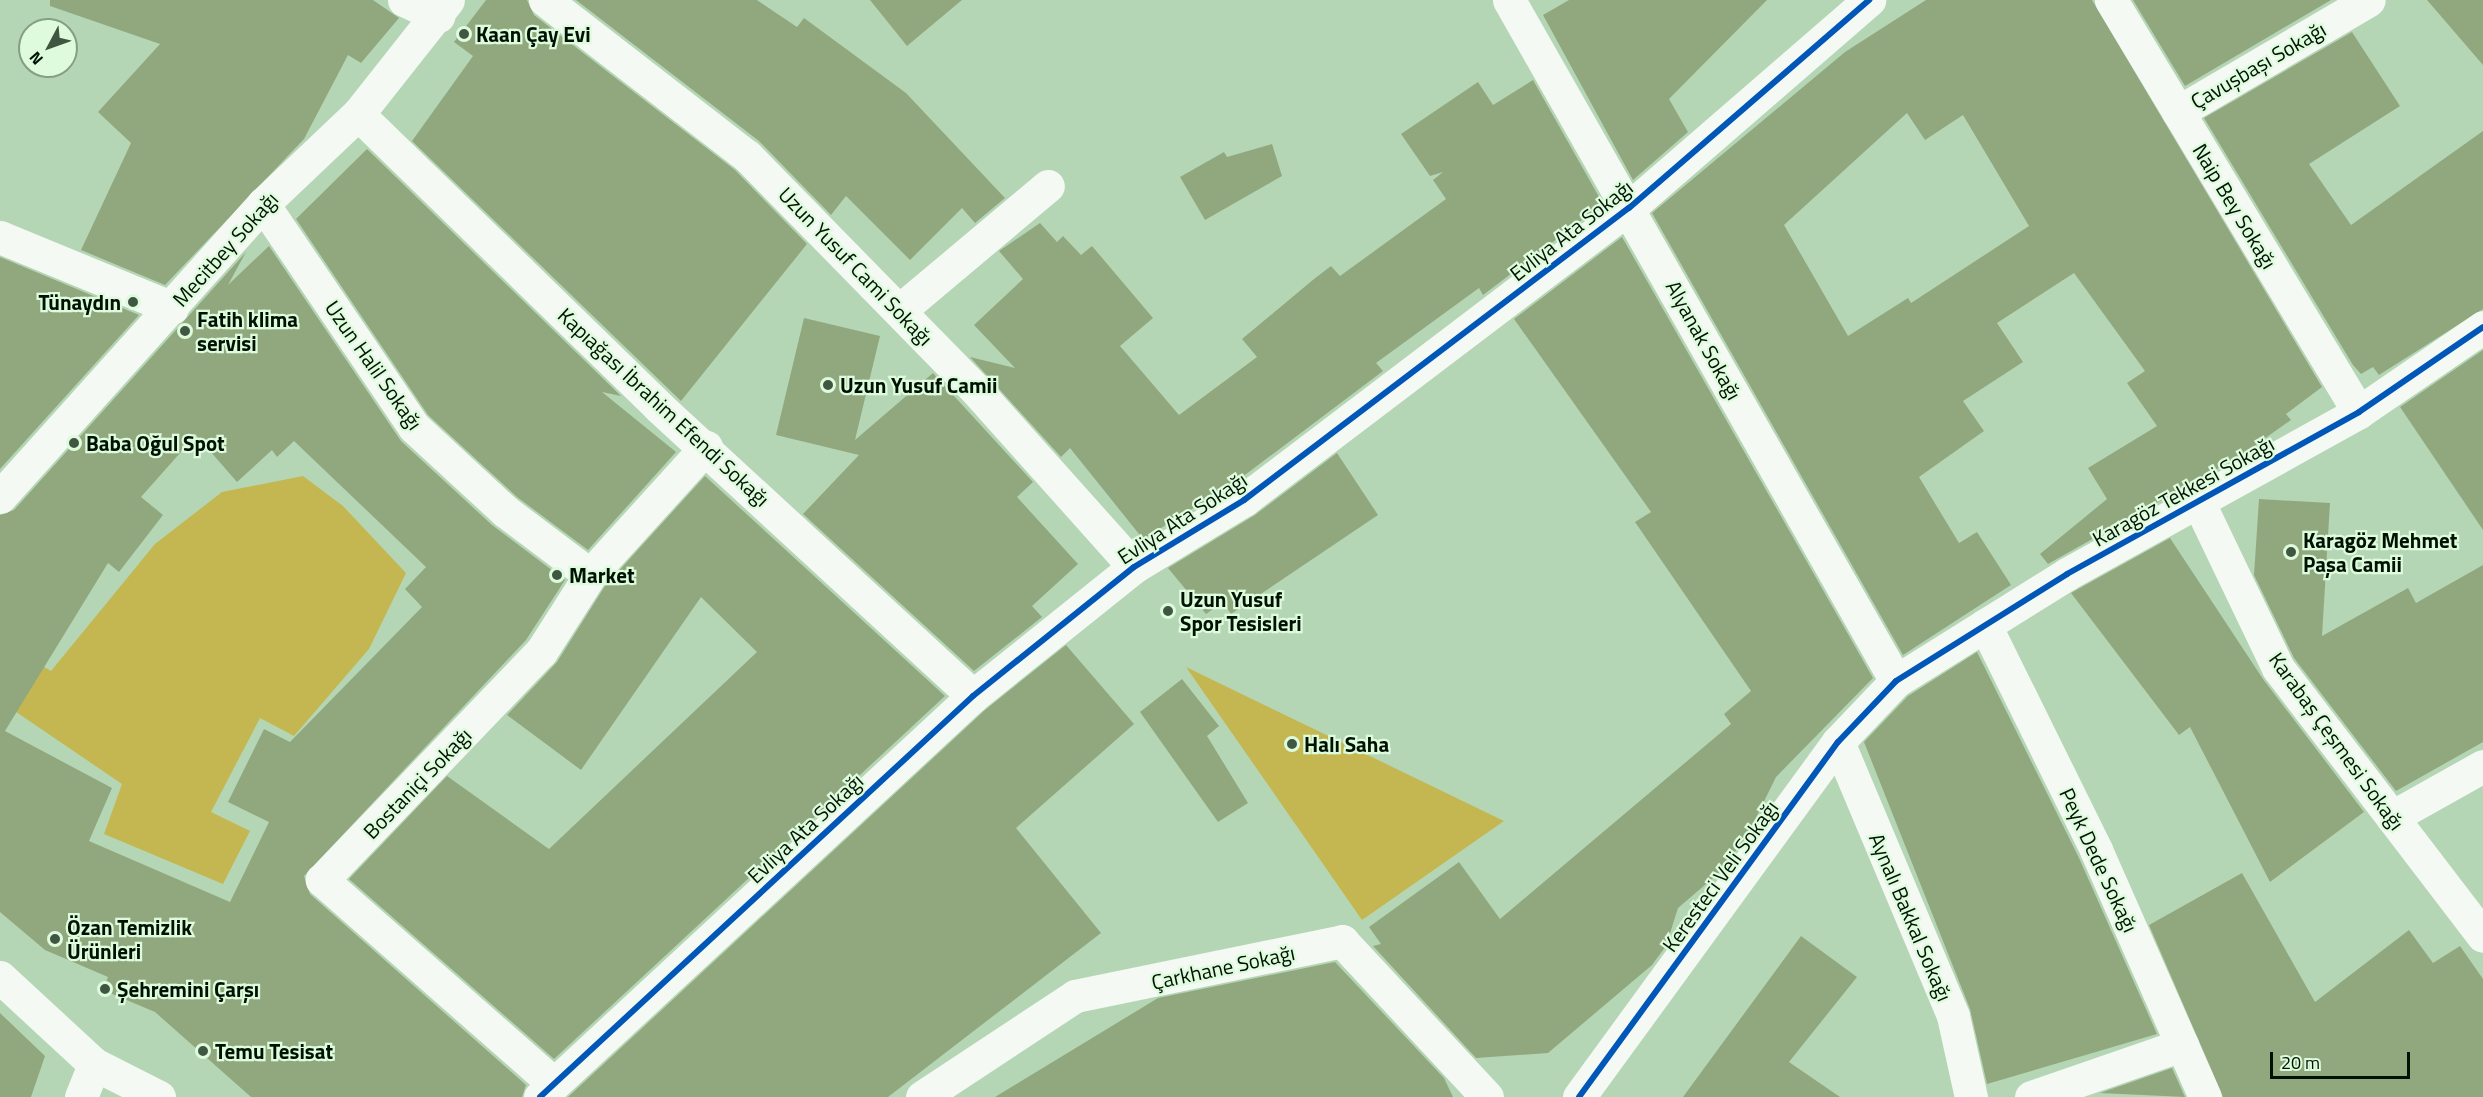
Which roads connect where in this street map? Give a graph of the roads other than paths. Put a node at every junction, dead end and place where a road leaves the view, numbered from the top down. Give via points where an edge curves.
1 (404, 0) edge
2 (545, 0) edge
3 (1869, 0) edge
4 (2111, 0) edge
5 (2369, 0) edge
6 (1514, 2) edge
7 (443, 8) edge
8 (2178, 112) junction
9 (358, 114) junction
10 (1048, 186) dead end
11 (263, 204) junction
12 (1629, 208) junction
13 (0, 237) edge
14 (172, 308) junction
15 (900, 310) junction
16 (2483, 327) edge
17 (2359, 412) junction
18 (706, 447) junction
19 (0, 497) edge
20 (2198, 501) junction
21 (1134, 567) junction
22 (590, 575) junction
23 (1985, 625) junction
24 (1896, 681) junction
25 (973, 696) junction
26 (1838, 742) junction
27 (2483, 766) edge
28 (2392, 817) junction
29 (2483, 936) edge
30 (0, 977) edge
31 (2182, 1045) junction
32 (94, 1064) junction
33 (546, 1090) edge
34 (81, 1097) edge
35 (159, 1097) edge
36 (922, 1097) edge
37 (1487, 1097) edge
38 (1579, 1097) edge
39 (1971, 1097) edge
40 (2031, 1097) edge
41 (2205, 1097) edge

1 - 7 street
2 - 15 street, Uzun Yusuf Cami Sokağı via 747,156
3 - 12 street, Evliya Ata Sokağı
4 - 8 street, Naip Bey Sokağı
5 - 8 street, Çavuşbaşı Sokağı
6 - 12 street, Alyanak Sokağı
7 - 9 street, Meсitbey Sokağı
8 - 17 street, Naip Bey Sokağı
9 - 11 street, Meсitbey Sokağı
9 - 18 street, Kapıağası İbrahim Efendi Sokağı
10 - 15 street
11 - 14 street, Meсitbey Sokağı
11 - 22 street, Uzun Halil Sokağı via 414,427 505,511
12 - 21 street, Evliya Ata Sokağı via 1244,500
12 - 24 street, Alyanak Sokağı
13 - 14 street
14 - 19 street, Meсitbey Sokağı
15 - 21 street, Uzun Yusuf Cami Sokağı
16 - 17 street, Karagöz Tekkesi Sokağı
17 - 20 street, Karagöz Tekkesi Sokağı
18 - 22 street, Bostaniçi Sokağı
18 - 25 street, Kapıağası İbrahim Efendi Sokağı
20 - 23 street, Karagöz Tekkesi Sokağı
20 - 28 street, Karabaş Çeşmesi Sokağı via 2278,668
21 - 25 street, Evliya Ata Sokağı
22 - 33 street, Bostaniçi Sokağı via 541,652 322,880
23 - 24 street, Karagöz Tekkesi Sokağı
23 - 31 street, Peyk Dede Sokağı via 2096,850
24 - 26 street, Keresteci Veli Sokağı
25 - 33 street, Evliya Ata Sokağı
26 - 38 street, Keresteci Veli Sokağı
26 - 39 street, Aynalı Bakkal Sokağı via 1953,1016
27 - 28 street
28 - 29 street, Karabaş Çeşmesi Sokağı
30 - 32 street
31 - 40 street
31 - 41 street, Peyk Dede Sokağı
32 - 34 street
32 - 35 street
36 - 37 street, Çarkhane Sokağı via 1076,996 1342,941

